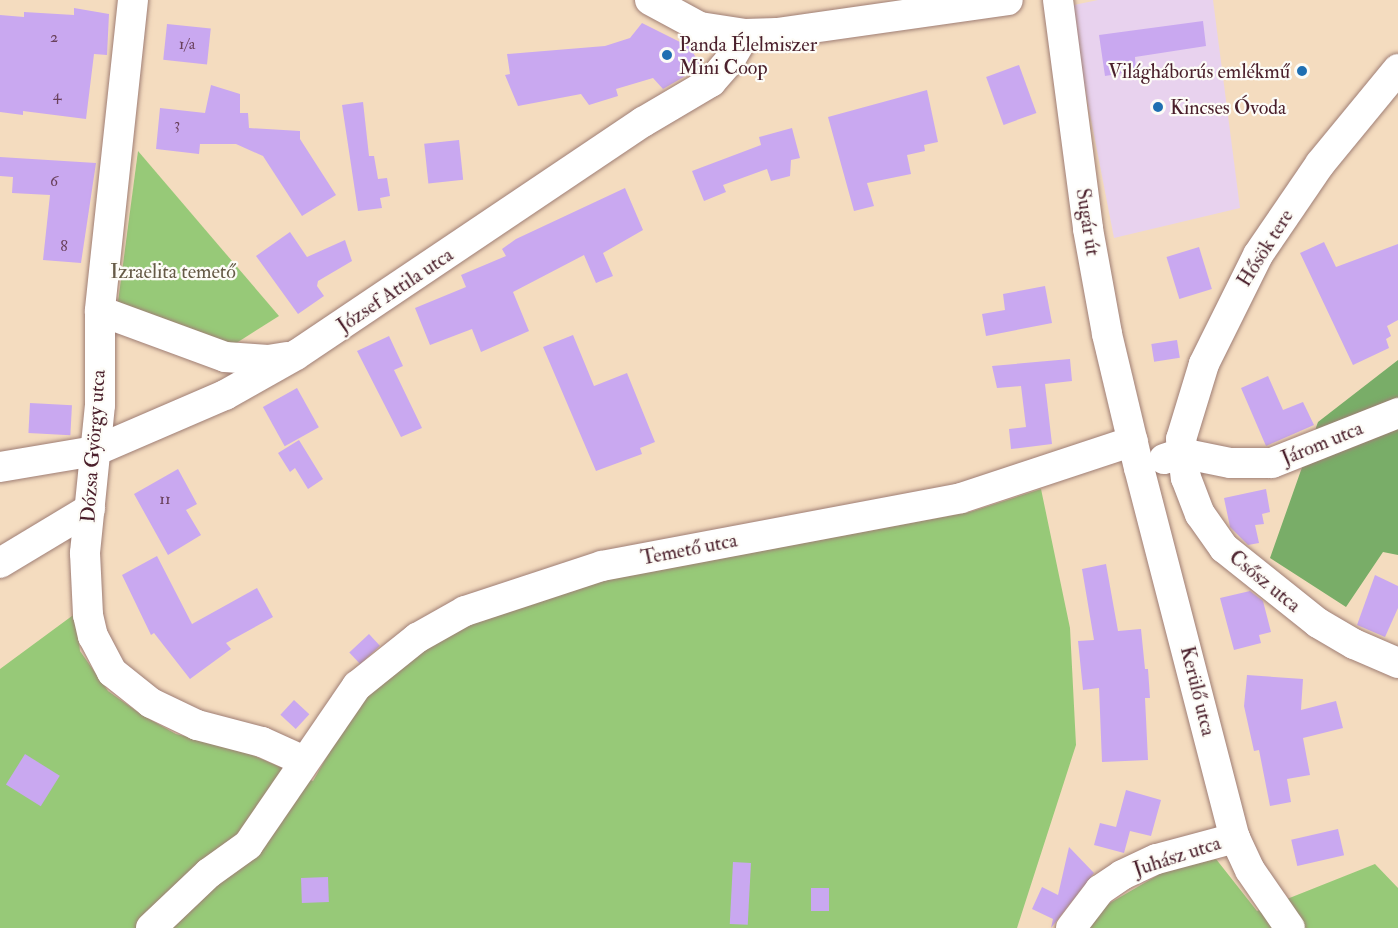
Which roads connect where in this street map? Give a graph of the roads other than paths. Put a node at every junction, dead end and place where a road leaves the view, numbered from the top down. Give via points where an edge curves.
1 (133, 0) edge
2 (650, 0) edge
3 (1008, 0) edge
4 (1058, 0) edge
5 (745, 34) junction
6 (1398, 69) edge
7 (100, 311) junction
8 (296, 355) junction
9 (1398, 413) edge
10 (95, 451) junction
11 (1181, 453) junction
12 (1136, 455) junction
13 (0, 467) edge
14 (90, 509) junction
15 (0, 563) edge
16 (1398, 663) edge
17 (304, 761) junction
18 (1235, 838) junction
19 (151, 928) edge
20 (1071, 928) edge
21 (1290, 928) edge

1 - 7 street, Dózsa György utca
2 - 5 street via 700,27
3 - 5 street via 777,33
4 - 12 street, Sugár út via 1088,229 1107,334
5 - 8 street, József Attila utca via 711,82 643,122
6 - 11 street, Hősök tere via 1320,164 1258,255 1204,364 1181,439
7 - 8 street via 225,357 268,360
7 - 10 street, Dózsa György utca
8 - 10 street, József Attila utca via 225,395
9 - 11 street, Járom utca via 1286,459 1256,465
10 - 13 street, József Attila utca
10 - 14 street, Dózsa György utca
11 - 12 street, Járom utca
11 - 16 street, Csősz utca via 1200,514 1224,548 1318,623
12 - 17 street, Temető utca via 961,498 602,566 465,610 417,638 364,678
12 - 18 street, Kerülő utca
14 - 15 street
14 - 17 street, Dózsa György utca via 84,591 93,636 112,672 151,703 176,716 262,742
17 - 19 street, Temető utca via 248,845 202,879
18 - 20 street, Juhász utca via 1157,859 1122,875 1100,890
18 - 21 street, Kerülő utca via 1250,870

